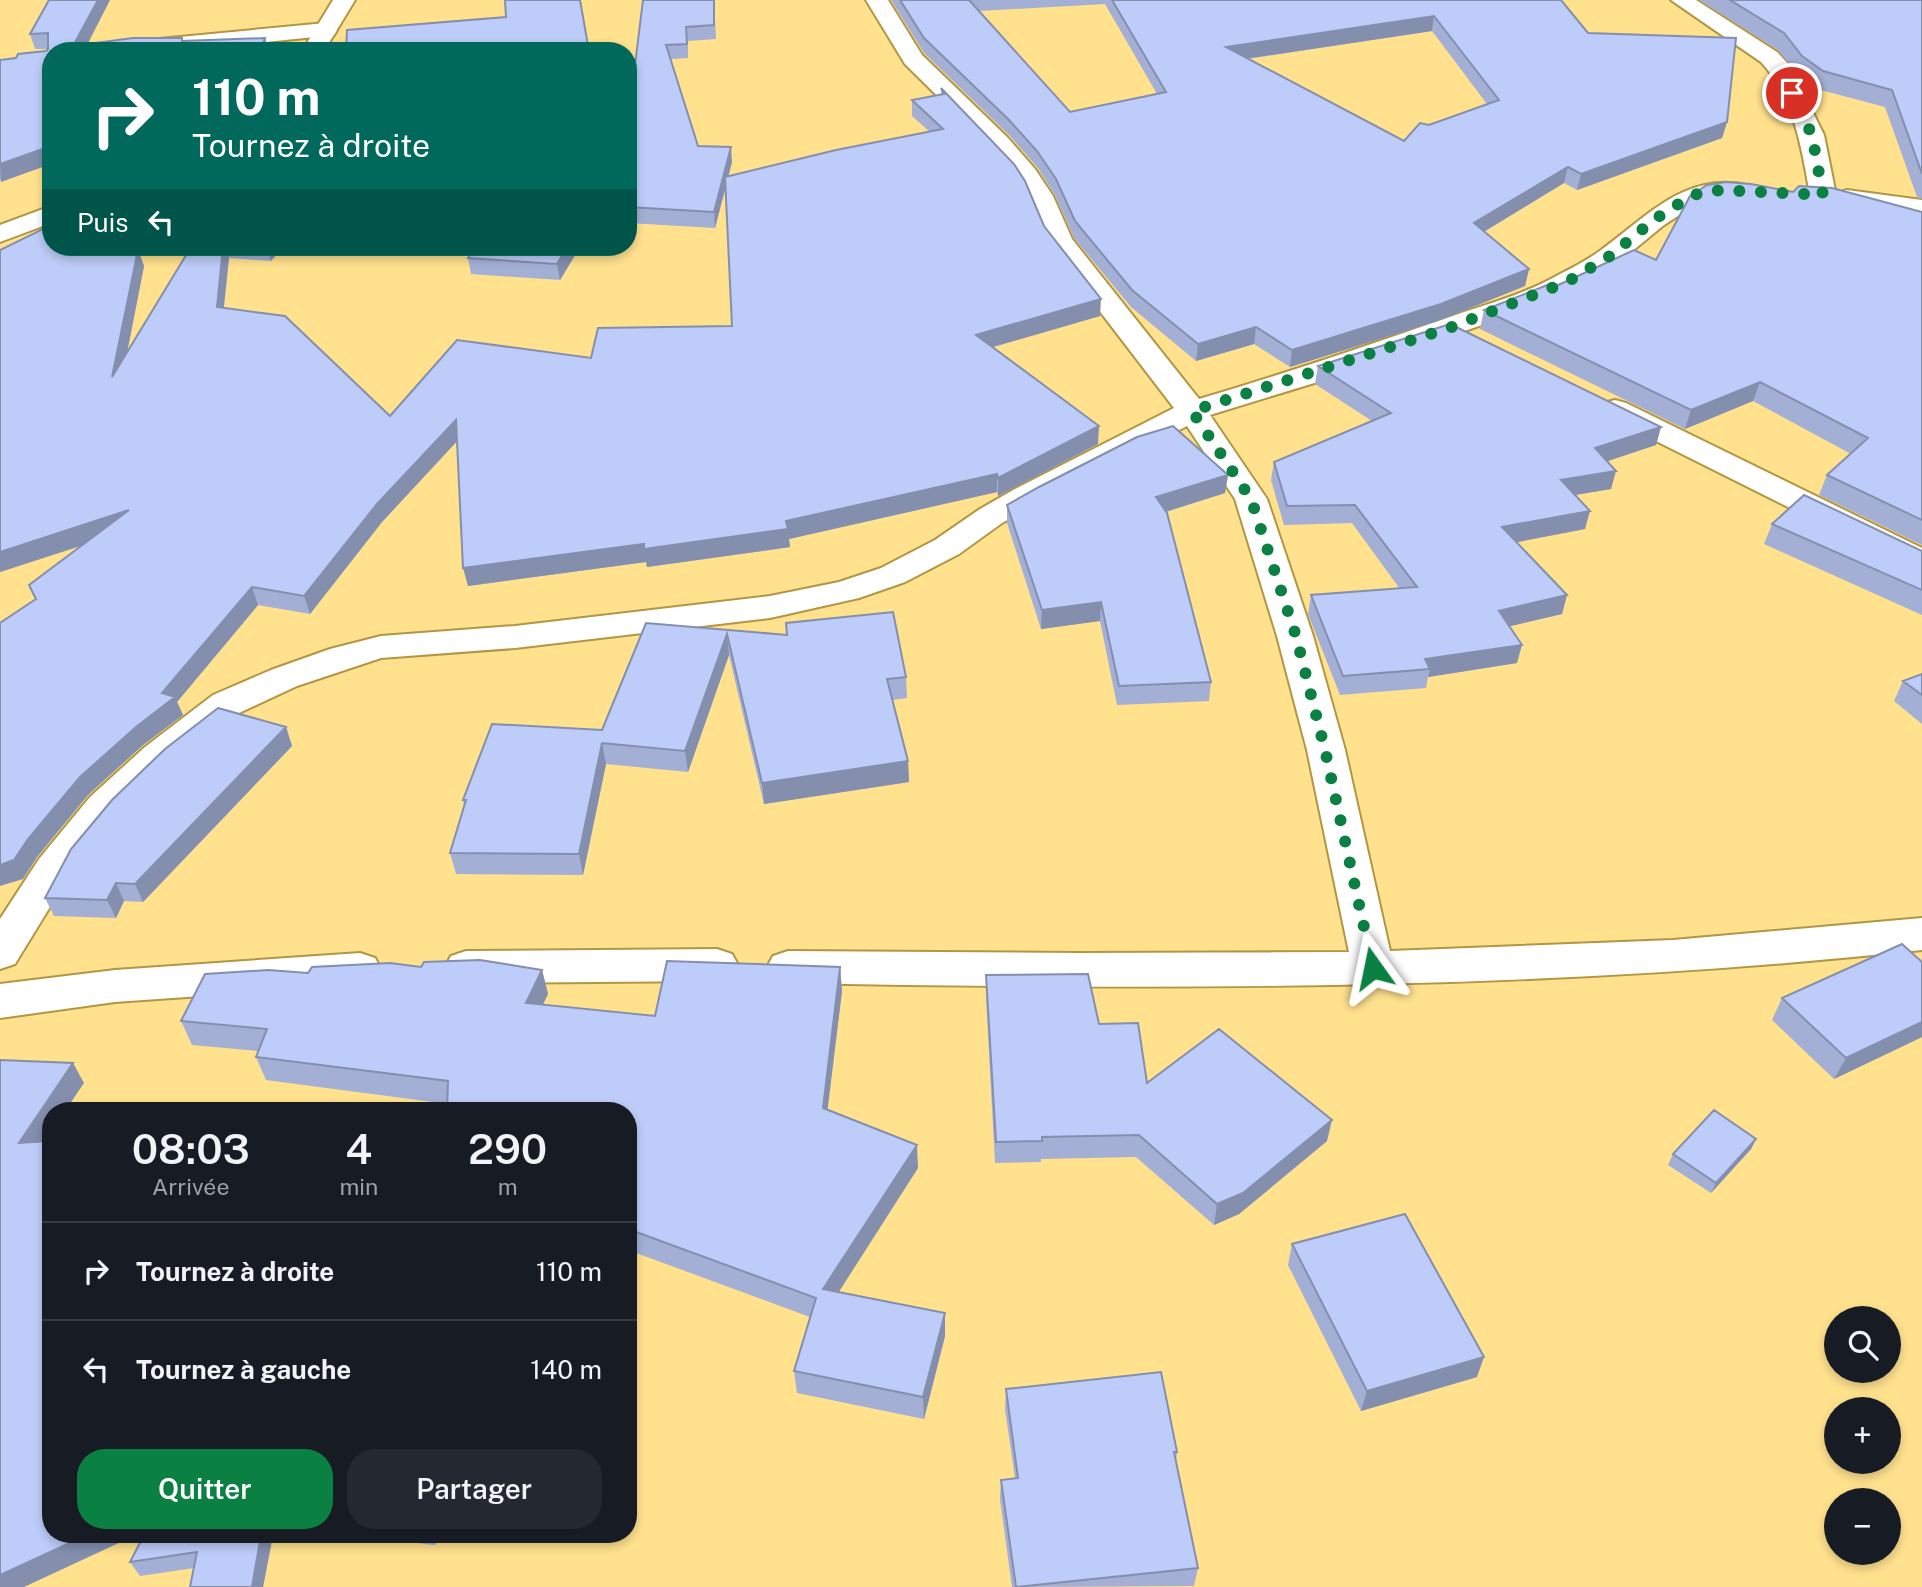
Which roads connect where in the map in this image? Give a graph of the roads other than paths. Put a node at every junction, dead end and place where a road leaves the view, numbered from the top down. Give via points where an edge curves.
1 (344, 0) edge
2 (877, 0) edge
3 (1682, 0) edge
4 (326, 30) junction
5 (200, 42) edge
6 (319, 42) edge
7 (1797, 194) junction
8 (1922, 208) edge
9 (42, 218) edge
10 (0, 234) edge
11 (1449, 328) junction
12 (1482, 344) edge
13 (1594, 398) edge
14 (1192, 411) junction
15 (1922, 561) edge
16 (1922, 933) edge
17 (0, 954) edge
18 (393, 967) edge
19 (435, 967) edge
20 (1373, 968) junction
21 (0, 1001) edge

1 - 4 main road
2 - 14 main road via 913,59 1026,174 1059,241
3 - 7 main road via 1769,57 1782,71 1812,135
4 - 5 main road
4 - 6 main road
7 - 8 main road
7 - 11 main road via 1720,190 1693,195 1567,282
9 - 10 main road
11 - 12 main road
11 - 14 main road
13 - 15 main road
14 - 17 main road via 1026,496 947,547 893,575 846,591 770,607 515,637 381,647 296,673 226,704 104,807 53,870
14 - 20 main road via 1251,499 1296,636
16 - 20 main road via 1815,946 1587,962
18 - 21 main road via 239,975
19 - 20 main road

